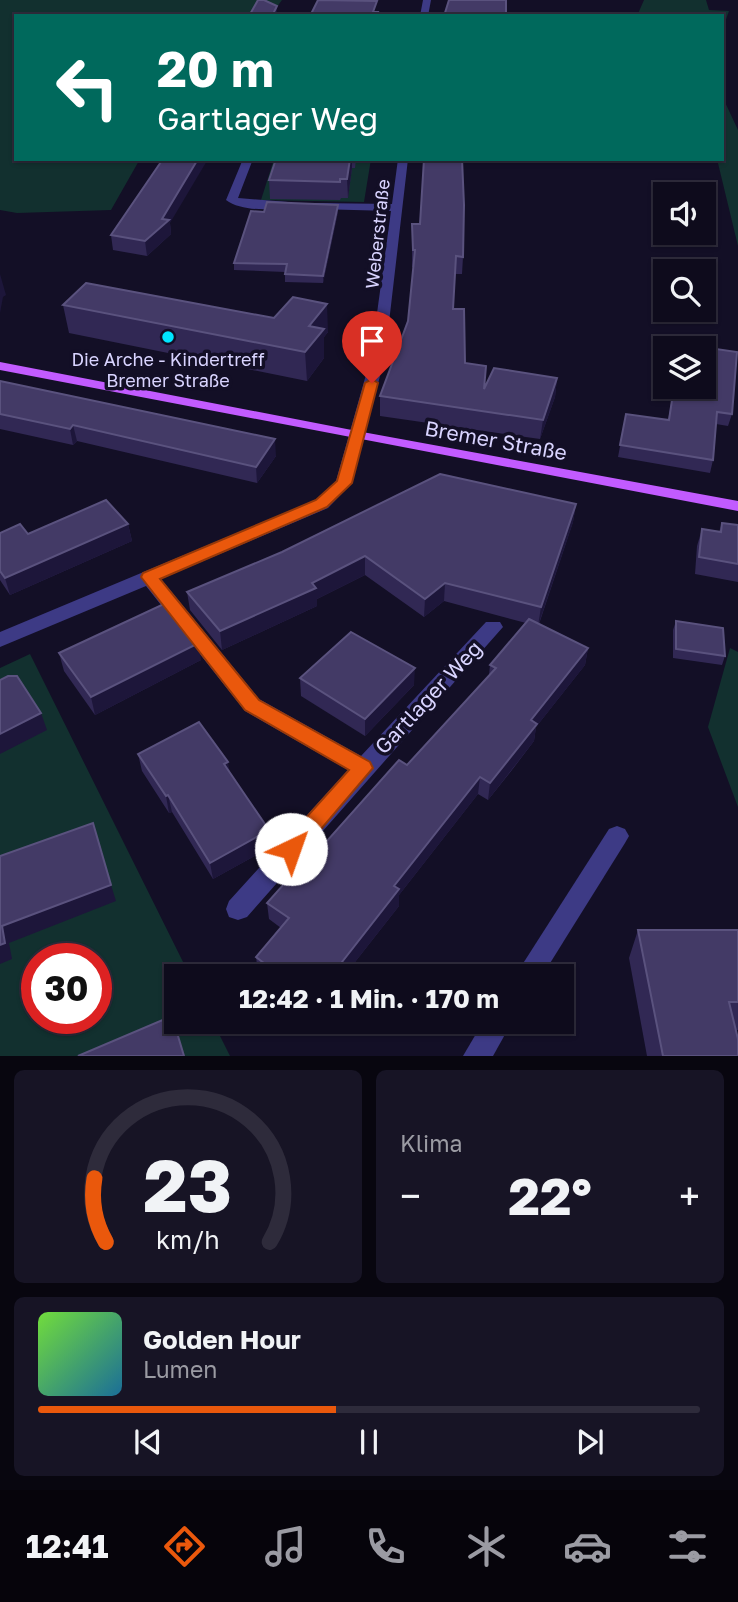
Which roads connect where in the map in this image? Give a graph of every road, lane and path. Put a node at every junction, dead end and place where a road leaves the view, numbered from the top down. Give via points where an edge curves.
1 (247, 161) edge
2 (403, 161) edge
3 (396, 208) junction
4 (0, 366) edge
5 (358, 436) junction
6 (738, 506) edge
7 (149, 577) junction
8 (493, 626) dead end
9 (0, 640) edge
10 (363, 768) junction
11 (617, 836) dead end
12 (237, 909) dead end
13 (536, 964) edge
14 (491, 1034) edge
15 (477, 1056) edge

1 - 3 street via 232,200 242,204
2 - 3 street, Weberstraße
3 - 5 street, Weberstraße via 386,317
4 - 5 main road, Bremer Straße
5 - 6 main road, Bremer Straße
5 - 7 street via 344,483 322,504
7 - 9 street
7 - 10 street, Gartlager Weg via 252,705
8 - 10 street, Gartlager Weg
10 - 12 street, Gartlager Weg
11 - 13 street
14 - 15 street

